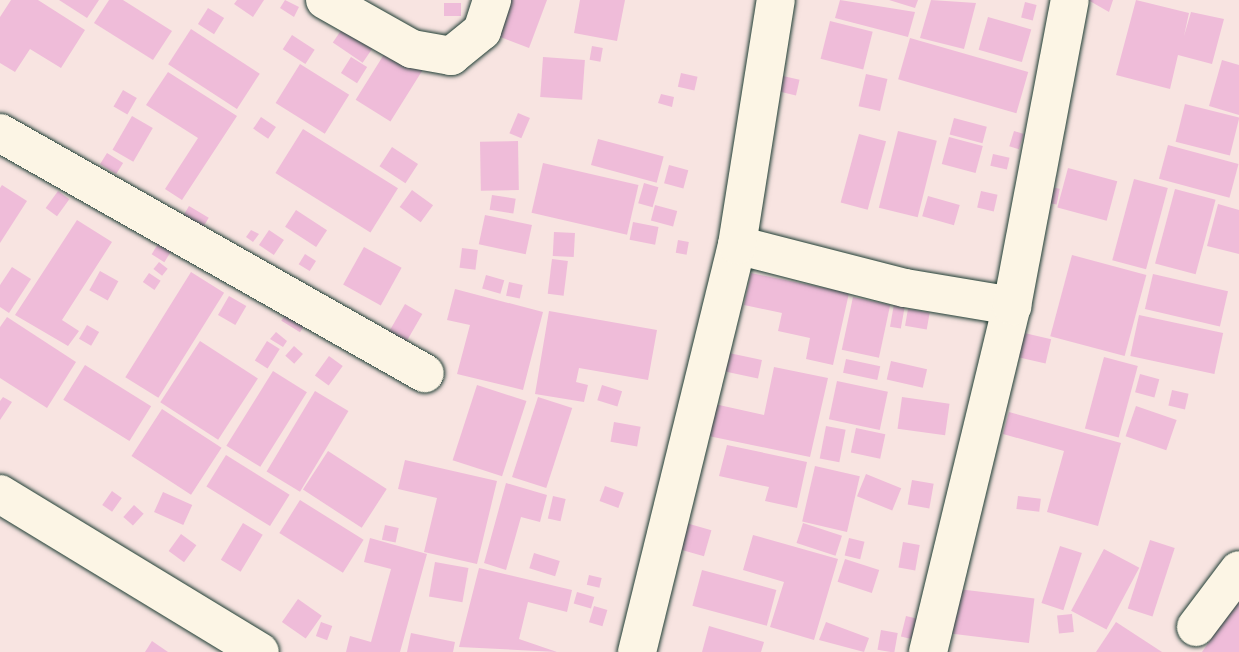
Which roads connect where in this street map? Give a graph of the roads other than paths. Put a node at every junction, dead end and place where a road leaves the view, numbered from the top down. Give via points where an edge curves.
1 (325, 0) edge
2 (492, 0) edge
3 (776, 0) edge
4 (1070, 0) edge
5 (0, 133) edge
6 (737, 245) junction
7 (1012, 306) junction
8 (425, 373) dead end
9 (0, 495) edge
10 (1239, 570) edge
11 (1196, 627) dead end
12 (260, 652) edge
13 (637, 652) edge
14 (928, 652) edge

1 - 2 street via 412,49 452,56 482,31
3 - 6 street
4 - 7 street
5 - 8 street
6 - 7 street via 905,288
6 - 13 street
7 - 14 street
9 - 12 street
10 - 11 street

